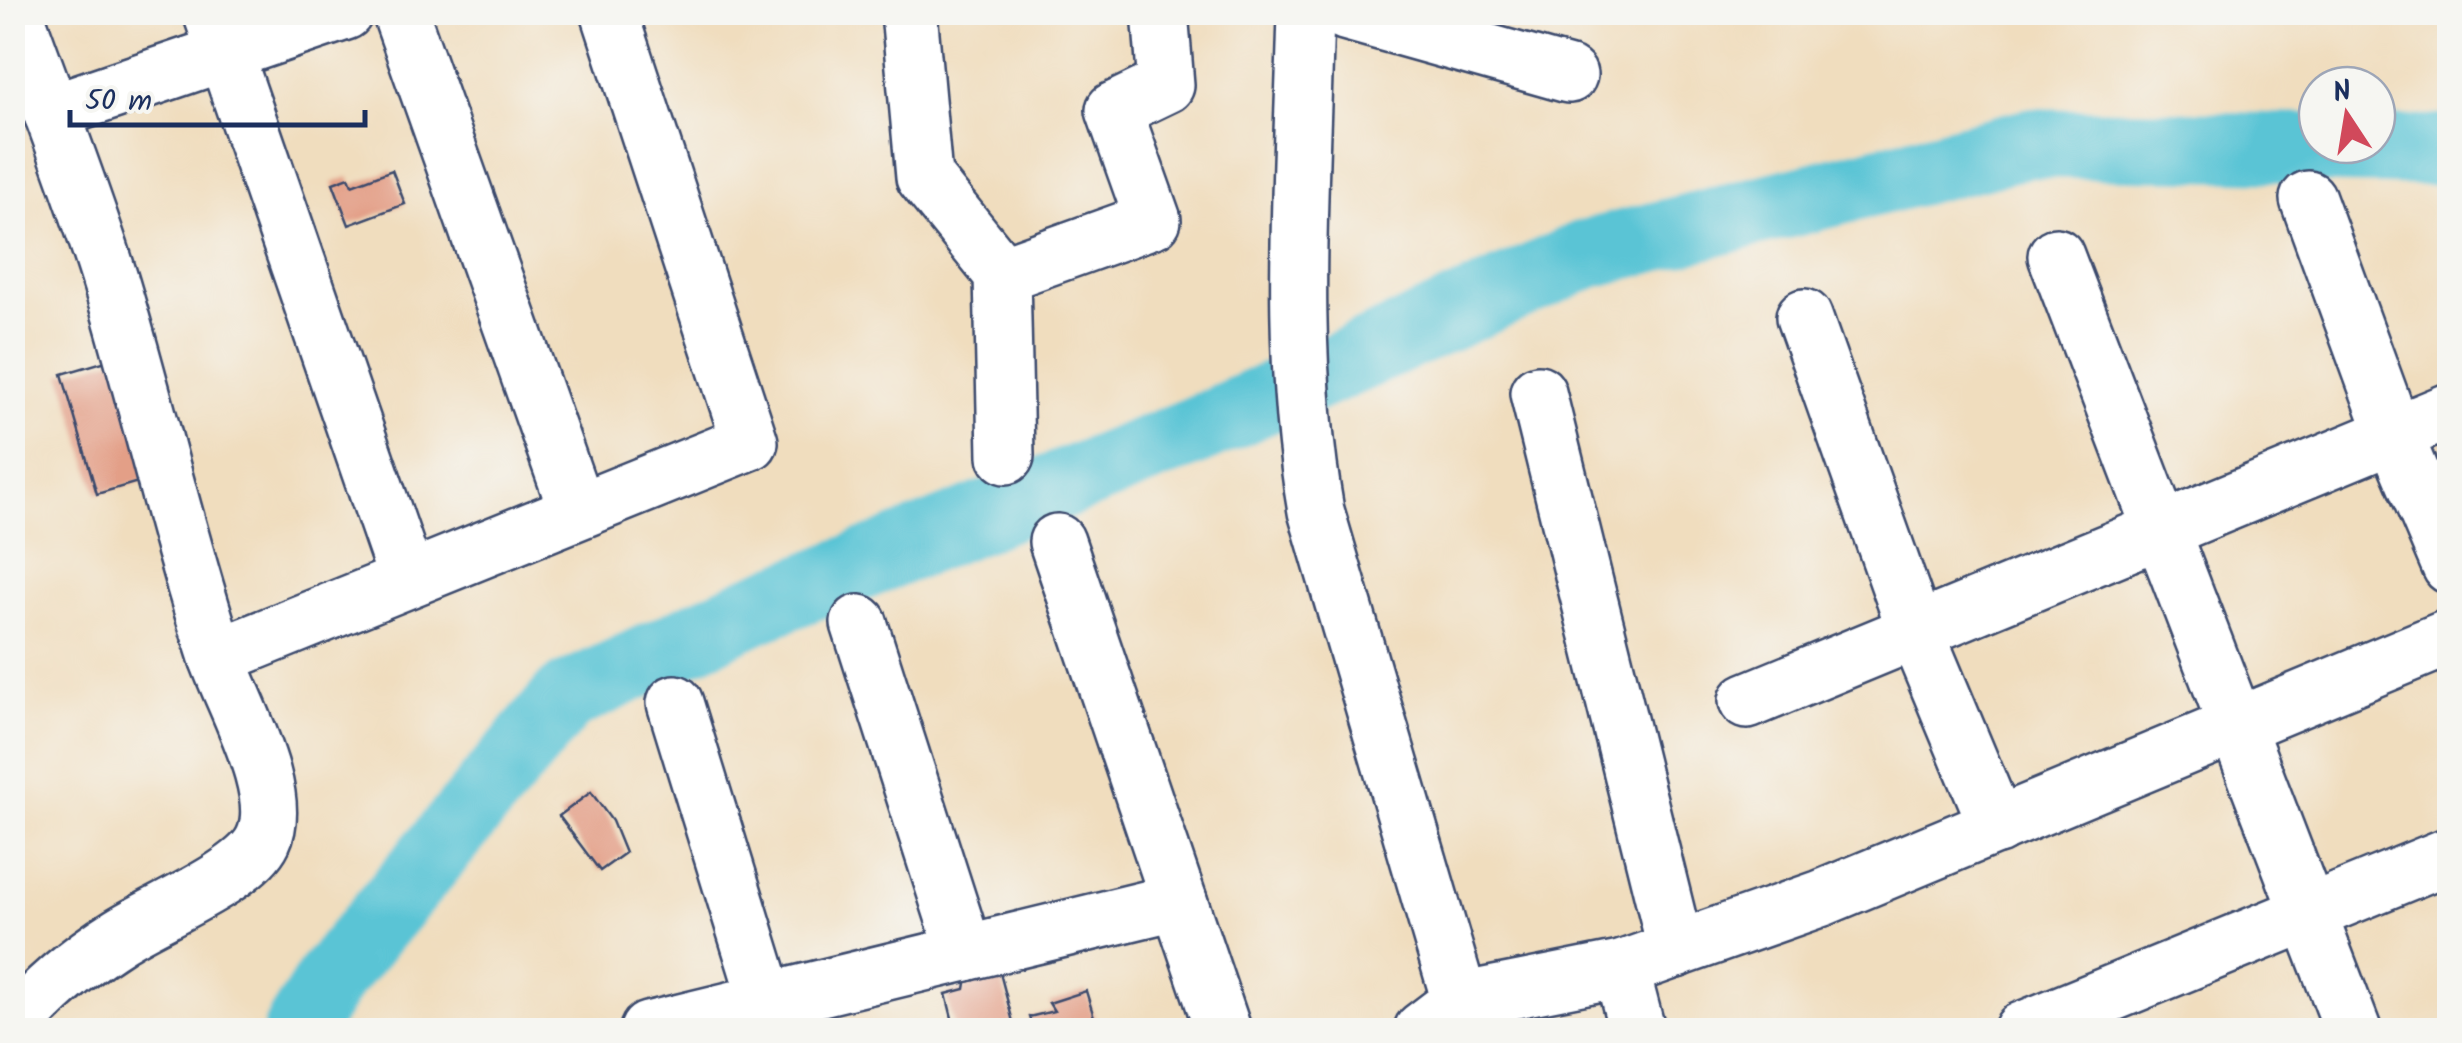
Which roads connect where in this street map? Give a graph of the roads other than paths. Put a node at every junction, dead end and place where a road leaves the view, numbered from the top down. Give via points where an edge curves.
1 (15, 12) edge
2 (345, 12) edge
3 (400, 12) edge
4 (609, 12) edge
5 (909, 12) edge
6 (1160, 12) edge
7 (1306, 12) edge
8 (1345, 12) edge
9 (217, 33) edge
10 (1568, 74) dead end
11 (51, 112) junction
12 (2308, 199) dead end
13 (2056, 256) dead end
14 (1002, 274) junction
15 (1804, 317) dead end
16 (1538, 393) dead end
17 (2450, 411) edge
18 (2394, 434) junction
19 (1006, 456) dead end
20 (576, 512) junction
21 (2163, 529) junction
22 (1057, 542) dead end
23 (2450, 566) edge
24 (407, 579) junction
25 (859, 623) dead end
26 (1916, 632) junction
27 (2450, 637) edge
28 (217, 657) junction
29 (1748, 701) dead end
30 (675, 703) dead end
31 (2238, 725) junction
32 (1997, 826) junction
33 (2450, 854) edge
34 (1178, 901) junction
35 (2309, 913) junction
36 (1676, 950) junction
37 (965, 953) junction
38 (1621, 969) junction
39 (767, 1002) junction
40 (1441, 1016) edge
41 (12, 1028) edge
42 (648, 1030) edge
43 (1222, 1030) edge
44 (1636, 1030) edge
45 (2022, 1030) edge
46 (2354, 1030) edge

1 - 11 street
2 - 9 street
3 - 20 street
4 - 20 street via 750,442
5 - 14 street via 924,177
6 - 14 street via 1166,85 1114,110 1153,220
7 - 40 street via 1299,316 1304,441
8 - 10 street
9 - 11 street
9 - 24 street
11 - 28 street via 110,281
12 - 18 street
13 - 21 street
14 - 19 street
15 - 26 street
16 - 36 street
17 - 18 street
18 - 21 street
18 - 23 street
20 - 24 street
21 - 26 street
21 - 31 street
22 - 34 street
24 - 28 street
25 - 37 street
26 - 29 street
26 - 32 street
27 - 31 street
28 - 41 street via 268,788 264,839 247,863 78,964
30 - 39 street
31 - 32 street
31 - 35 street
32 - 36 street
33 - 35 street
34 - 37 street
34 - 43 street
35 - 45 street
35 - 46 street
36 - 38 street
37 - 39 street
38 - 40 street
38 - 44 street
39 - 42 street

